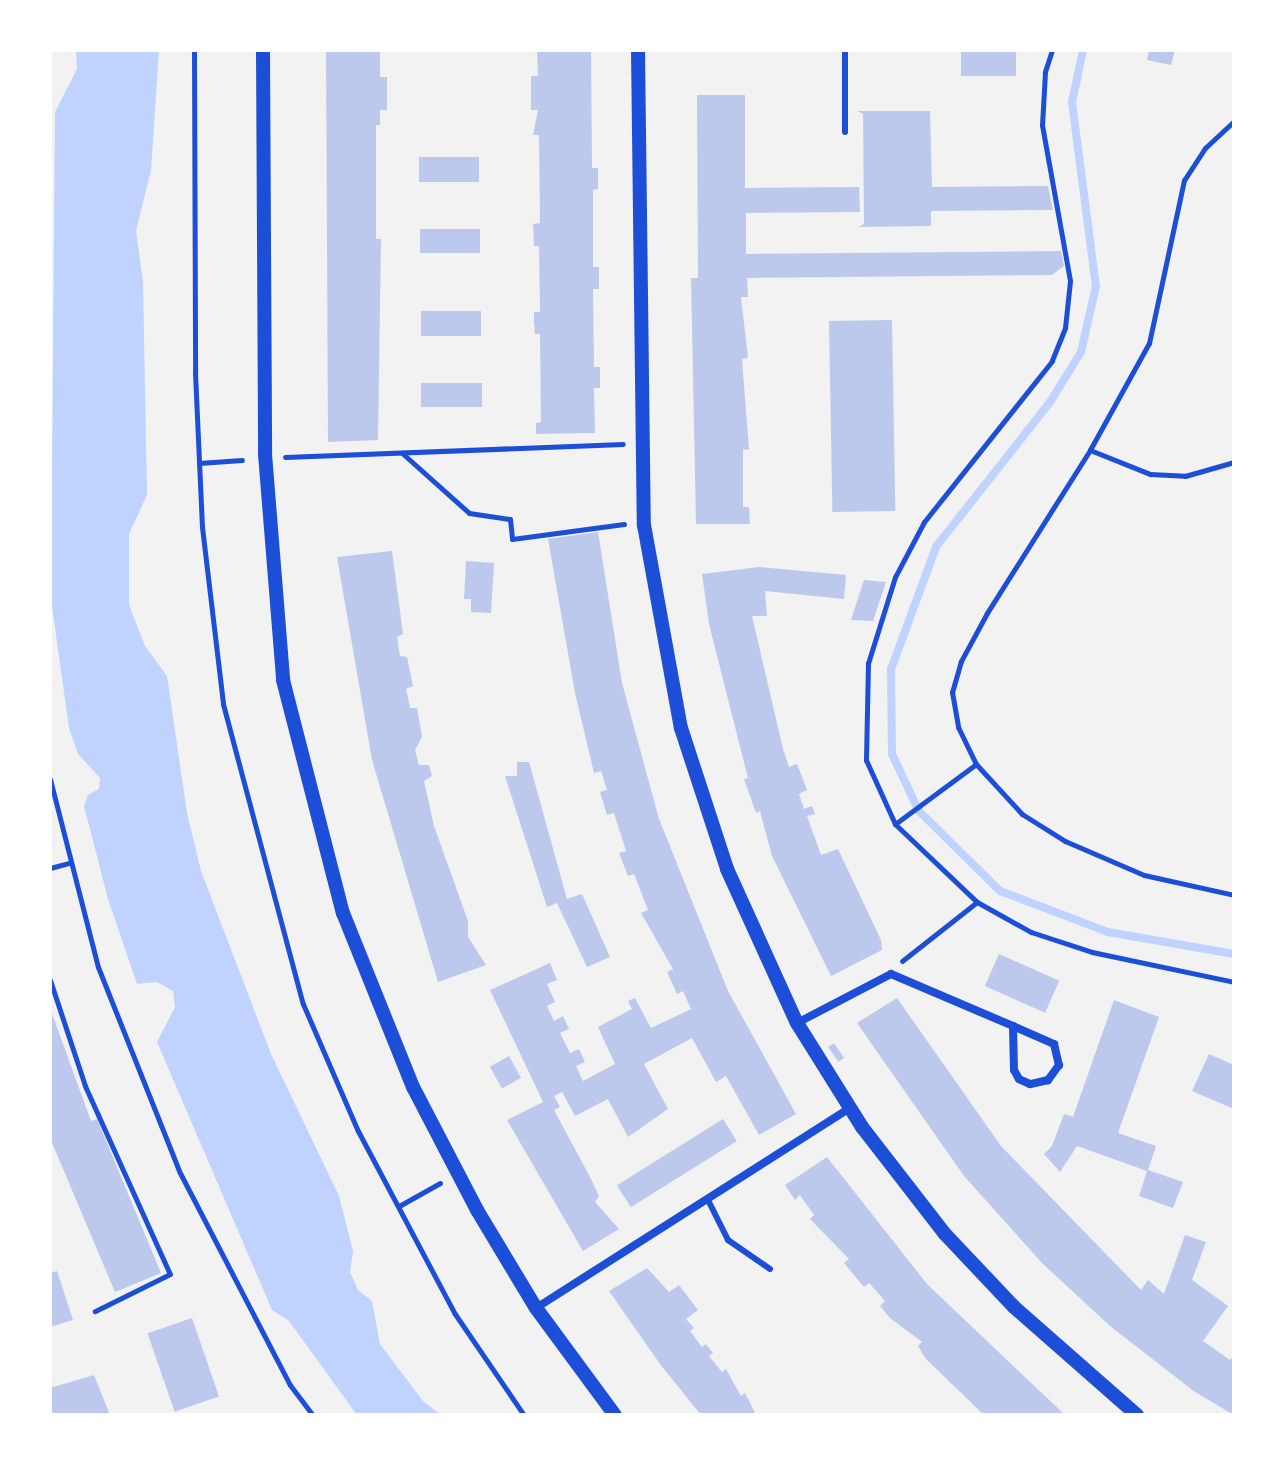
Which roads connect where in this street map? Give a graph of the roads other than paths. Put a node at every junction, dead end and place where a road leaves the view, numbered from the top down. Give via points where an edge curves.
1 (263, 50) edge
2 (638, 50) edge
3 (845, 50) edge
4 (845, 132) dead end
5 (797, 1023) junction
6 (1013, 1026) junction
7 (850, 1108) junction
8 (708, 1200) junction
9 (770, 1269) dead end
10 (536, 1308) junction
11 (615, 1415) edge
12 (1137, 1415) edge

1 - 10 street via 265,454 283,680 343,913 396,1044 477,1210
2 - 5 street via 644,525 681,728 727,869
3 - 4 lane
5 - 6 street via 891,974
5 - 7 street
6 - 6 street via 1054,1044 1059,1065 1048,1080 1030,1084 1019,1079
7 - 8 street
7 - 12 street via 945,1234 1014,1307
8 - 9 lane via 728,1240
8 - 10 street
10 - 11 street

